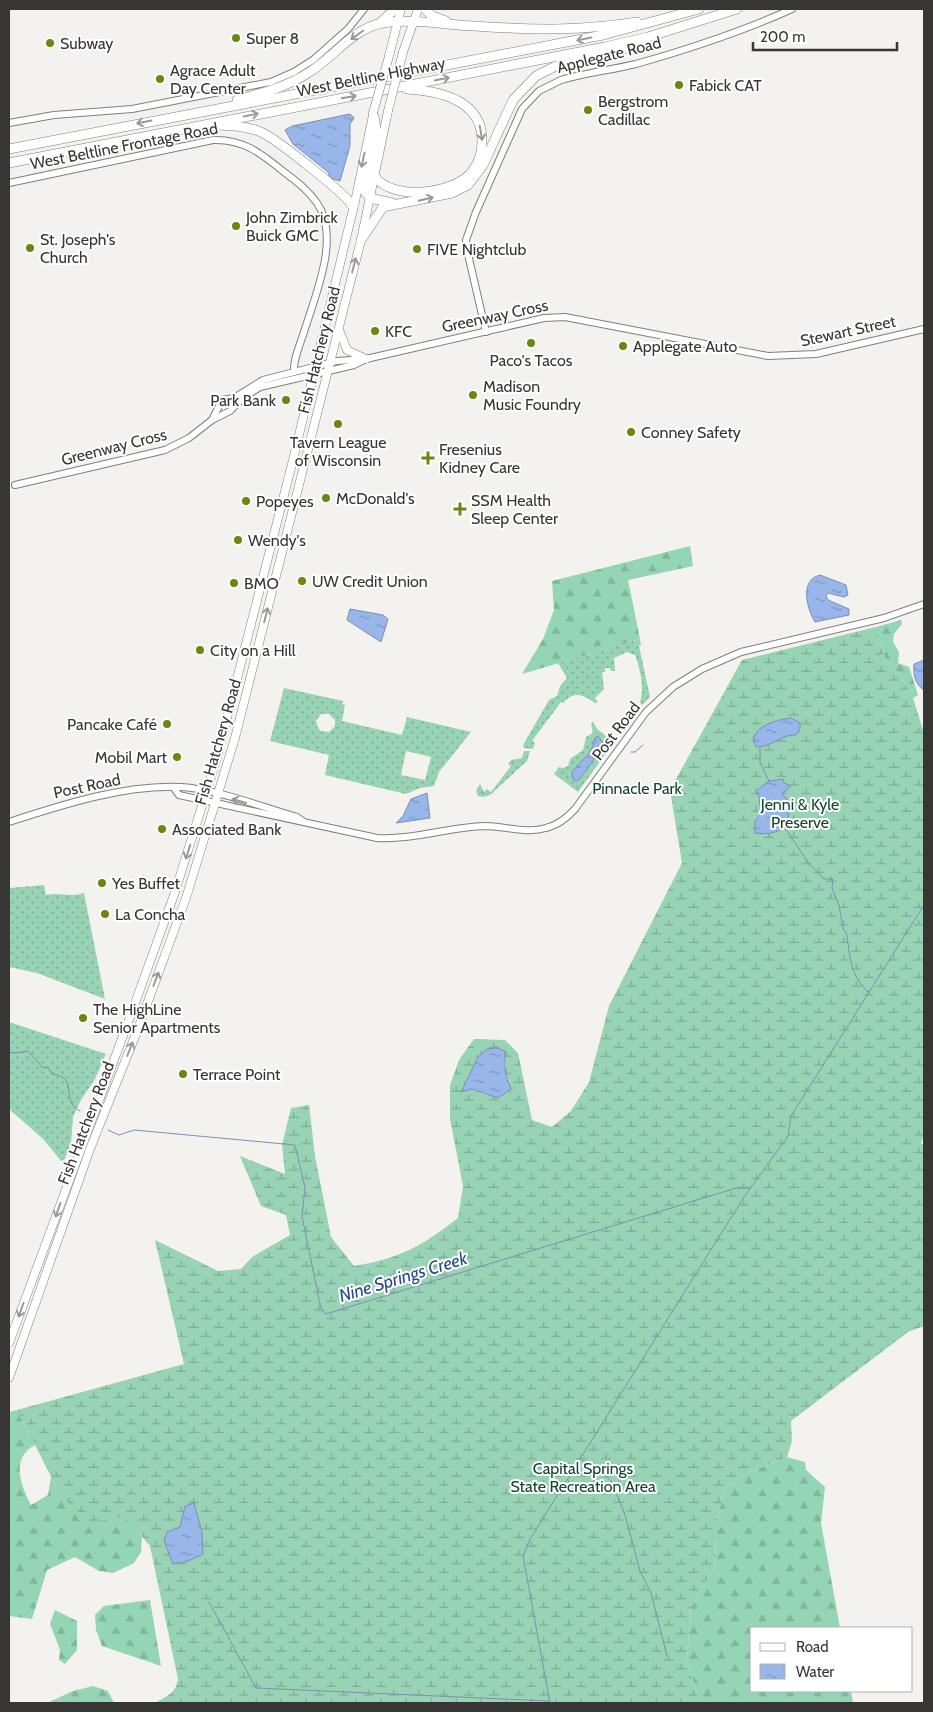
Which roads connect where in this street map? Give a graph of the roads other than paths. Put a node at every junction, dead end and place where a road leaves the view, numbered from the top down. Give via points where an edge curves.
1 (364, 9) edge
2 (395, 9) edge
3 (401, 9) edge
4 (418, 9) edge
5 (425, 9) edge
6 (699, 9) edge
7 (792, 9) edge
8 (734, 10) edge
9 (398, 23) junction
10 (412, 23) junction
11 (373, 26) junction
12 (491, 27) junction
13 (394, 89) junction
14 (192, 113) junction
15 (373, 113) junction
16 (9, 123) edge
17 (203, 124) junction
18 (9, 148) edge
19 (9, 163) edge
20 (375, 177) junction
21 (9, 182) edge
22 (370, 198) junction
23 (394, 203) junction
24 (353, 208) junction
25 (361, 240) junction
26 (339, 323) junction
27 (924, 329) edge
28 (486, 332) junction
29 (688, 341) joint
30 (366, 359) junction
31 (328, 368) junction
32 (313, 371) junction
33 (294, 372) junction
34 (230, 399) junction
35 (220, 405) junction
36 (234, 406) junction
37 (228, 412) junction
38 (212, 420) junction
39 (290, 470) junction
40 (15, 485) dead end
41 (298, 487) junction
42 (285, 491) junction
43 (292, 508) junction
44 (924, 604) edge
45 (238, 679) junction
46 (246, 696) junction
47 (173, 787) junction
48 (207, 792) junction
49 (217, 795) junction
50 (204, 801) junction
51 (215, 804) junction
52 (9, 822) edge
53 (306, 822) junction
54 (174, 895) junction
55 (177, 924) junction
56 (9, 1343) edge
57 (9, 1378) edge

1 - 16 street, West Beltline Frontage Road via 354,24 306,65 262,84 132,109 54,115
2 - 11 highway
3 - 9 main road, Fish Hatchery Road
4 - 10 main road, Fish Hatchery Road
5 - 12 highway via 438,19
6 - 12 highway via 638,22 588,28 532,30
6 -> 14 highway, West Beltline Highway via 603,35
7 - 28 street, Applegate Road via 691,48 560,80 530,99 511,131 466,240
13 -> 8 highway, West Beltline Highway via 631,42
23 -> 8 highway via 452,193 468,185 483,165 513,100 536,76 556,66 660,40
9 - 10 highway
9 - 11 highway via 384,22
9 - 15 main road, Fish Hatchery Road, bridge
10 - 12 highway
10 - 20 main road, Fish Hatchery Road, bridge via 402,52
11 -> 14 highway via 294,81
17 -> 13 highway, West Beltline Highway
13 -> 20 highway via 438,92 464,104 480,126 481,151 470,174 444,186 400,192 381,185
14 -> 18 highway, West Beltline Highway
15 - 22 highway via 376,121 373,153 364,190
15 -> 24 main road, Fish Hatchery Road
17 - 19 highway, West Beltline Highway
17 - 24 highway via 245,127 262,132 351,202
20 - 22 main road, Fish Hatchery Road
21 - 33 street, West Beltline Frontage Road via 213,140 234,141 260,152 310,194 318,204 327,230 320,278
22 - 23 highway
22 - 25 main road, Fish Hatchery Road
23 - 25 highway via 383,207
24 - 32 main road, Fish Hatchery Road
26 -> 25 main road, Fish Hatchery Road
26 - 30 main road via 347,350
26 - 31 main road, Fish Hatchery Road
27 - 29 street, Stewart Street via 792,356 768,356
28 - 29 street, Greenway Cross via 562,316
28 - 30 street, Greenway Cross
30 - 31 street, Greenway Cross via 352,358
31 - 32 street, Greenway Cross
31 - 41 main road, Fish Hatchery Road
32 - 33 street, Greenway Cross
32 - 36 street, Greenway Cross via 260,388
32 - 39 main road, Fish Hatchery Road
33 - 34 street, Greenway Cross via 257,383
34 - 35 street, Greenway Cross via 222,400
34 - 36 street
35 - 37 street
35 - 38 street, Greenway Cross
36 - 37 street, Greenway Cross
37 - 38 street, Greenway Cross
38 - 40 street, Greenway Cross via 190,438 165,450
39 - 41 main road via 293,485
39 - 42 main road, Fish Hatchery Road
41 - 43 main road, Fish Hatchery Road
42 - 43 main road via 290,494
42 - 45 main road, Fish Hatchery Road
46 -> 43 main road, Fish Hatchery Road
44 - 53 street, Post Road via 884,618 741,652 694,673 646,712 574,810 552,826 531,830 484,826 389,839 363,837
45 - 46 main road
45 - 48 main road, Fish Hatchery Road
46 - 49 main road, Fish Hatchery Road
47 - 48 street, Post Road
47 - 50 street, Post Road via 180,795
47 - 52 street, Post Road via 154,787 70,802
48 - 49 street, Post Road
48 - 50 main road, Fish Hatchery Road
49 - 51 main road, Fish Hatchery Road
53 -> 49 street, Post Road
50 - 51 street, Post Road
50 -> 54 main road, Fish Hatchery Road
51 - 53 street, Post Road
51 - 55 main road, Fish Hatchery Road
54 - 55 main road via 178,903
54 -> 56 main road, Fish Hatchery Road
57 -> 55 main road, Fish Hatchery Road via 90,1149

